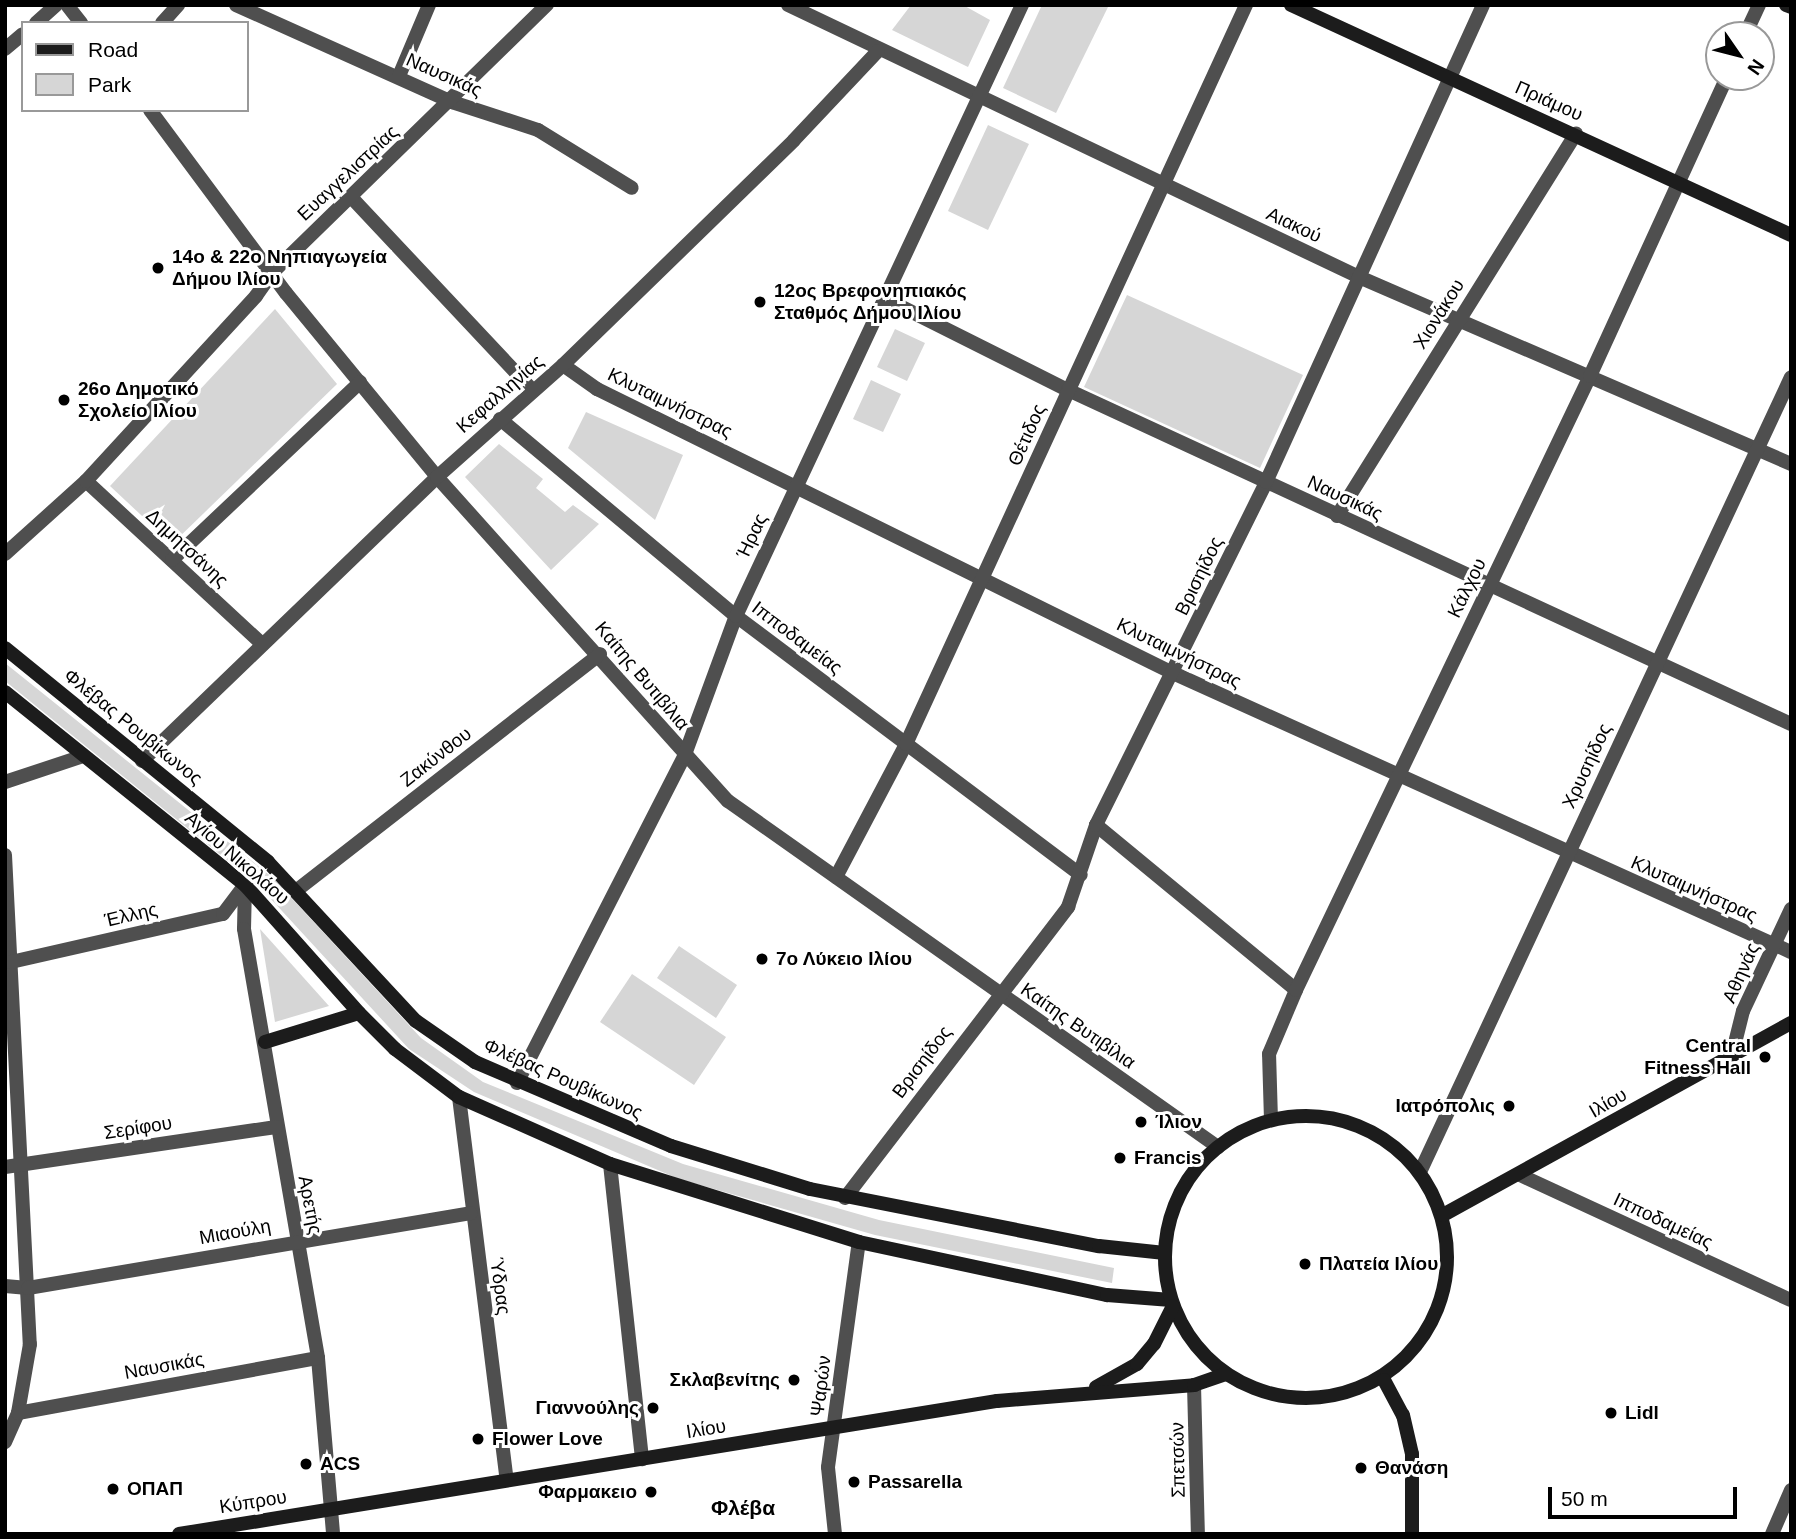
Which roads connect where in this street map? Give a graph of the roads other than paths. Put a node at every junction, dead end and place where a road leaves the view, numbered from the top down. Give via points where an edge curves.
1 (56, 5) edge
2 (67, 5) edge
3 (178, 5) edge
4 (236, 5) edge
5 (429, 5) edge
6 (547, 5) edge
7 (788, 5) edge
8 (1023, 5) edge
9 (1246, 5) edge
10 (1291, 5) edge
11 (1483, 5) edge
12 (1759, 5) edge
13 (38, 21) edge
14 (79, 21) edge
15 (164, 21) edge
16 (1752, 21) edge
17 (21, 36) edge
18 (5, 49) edge
19 (878, 51) junction
20 (399, 76) junction
21 (1450, 79) junction
22 (1721, 91) edge
23 (981, 99) junction
24 (452, 102) junction
25 (151, 112) edge
26 (1576, 134) junction
27 (1678, 184) junction
28 (1165, 185) junction
29 (632, 188) dead end
30 (351, 197) junction
31 (1791, 235) edge
32 (272, 273) junction
33 (1359, 277) junction
34 (886, 299) junction
35 (1458, 320) junction
36 (563, 365) junction
37 (1590, 376) junction
38 (1791, 377) edge
39 (360, 382) junction
40 (1068, 390) junction
41 (533, 391) junction
42 (500, 419) junction
43 (1759, 449) junction
44 (1791, 464) edge
45 (437, 477) junction
46 (86, 481) junction
47 (1266, 482) junction
48 (796, 486) junction
49 (1337, 516) junction
50 (5, 554) edge
51 (172, 560) junction
52 (984, 578) junction
53 (1489, 586) junction
54 (736, 616) junction
55 (261, 643) junction
56 (5, 648) edge
57 (600, 654) junction
58 (1656, 662) junction
59 (1173, 673) junction
60 (5, 692) edge
61 (1791, 724) edge
62 (906, 744) junction
63 (83, 756) junction
64 (684, 757) junction
65 (142, 761) junction
66 (1396, 777) junction
67 (5, 782) edge
68 (1096, 825) junction
69 (1567, 853) junction
70 (5, 855) edge
71 (1081, 875) junction
72 (836, 877) junction
73 (245, 885) junction
74 (297, 890) junction
75 (1791, 909) edge
76 (1774, 945) junction
77 (1791, 952) edge
78 (11, 962) junction
79 (1296, 990) junction
80 (998, 993) junction
81 (359, 1013) junction
82 (1791, 1023) edge
83 (265, 1042) junction
84 (1732, 1055) junction
85 (517, 1083) junction
86 (459, 1097) junction
87 (1271, 1120) junction
88 (276, 1127) junction
89 (1218, 1147) junction
90 (610, 1164) junction
91 (13, 1167) edge
92 (1420, 1172) junction
93 (1520, 1175) junction
94 (845, 1198) junction
95 (471, 1213) junction
96 (1443, 1215) junction
97 (297, 1240) junction
98 (859, 1242) junction
99 (1165, 1253) junction
100 (5, 1286) edge
101 (28, 1288) junction
102 (1791, 1300) edge
103 (1172, 1303) junction
104 (318, 1357) junction
105 (1226, 1374) junction
106 (1384, 1380) junction
107 (1194, 1385) junction
108 (1085, 1392) junction
109 (18, 1413) junction
110 (835, 1430) junction
111 (5, 1442) edge
112 (642, 1459) junction
113 (507, 1480) junction
114 (1791, 1490) edge
115 (333, 1509) junction
116 (179, 1534) edge
117 (333, 1534) edge
118 (835, 1534) edge
119 (1198, 1534) edge
120 (1412, 1534) edge
121 (1772, 1534) edge

1 - 13 street
2 - 14 street
3 - 15 street
4 - 20 street, Ναυσικάς
5 - 20 street
6 - 24 street, Ευαγγελιστρίας
7 - 19 street, Αιακού
8 - 23 street, Ήρας
9 - 28 street, Θέτιδος
10 - 21 street, Πριάμου
11 - 21 street, Βρισηίδος
12 - 16 street
17 - 18 street
19 - 23 street, Αιακού
19 - 36 street, Κεφαλληνίας via 794,140
20 - 24 street, Ναυσικάς
21 - 26 street, Πριάμου
21 - 33 street, Βρισηίδος
22 - 27 street, Κάλχου
23 - 28 street, Αιακού
23 - 34 street, Ήρας
24 - 29 street, Ναυσικάς via 538,130
24 - 30 street, Ευαγγελιστρίας
25 - 32 street, Καίτης Βυτιβίλια
26 - 27 street, Πριάμου
26 - 35 street, Χιονάκου
27 - 31 street, Πριάμου
27 - 37 street, Κάλχου
28 - 33 street, Αιακού
28 - 40 street, Θέτιδος
30 - 32 street, Ευαγγελιστρίας
30 - 41 street
32 - 39 street, Καίτης Βυτιβίλια
32 - 46 street, Ευαγγελιστρίας
33 - 35 street, Αιακού
33 - 47 street, Βρισηίδος
34 - 40 street, Ναυσικάς
34 - 48 street, Ήρας
35 - 37 street, Αιακού
35 - 49 street, Χιονάκου
36 - 41 street, Κεφαλληνίας
36 - 48 street, Κλυταιμνήστρας via 597,390
37 - 43 street, Αιακού
37 - 53 street, Κάλχου
38 - 43 street, Χρυσηίδος
39 - 45 street, Καίτης Βυτιβίλια
39 - 51 street
40 - 47 street, Ναυσικάς
40 - 52 street, Θέτιδος
41 - 42 street, Κεφαλληνίας
42 - 45 street, Κεφαλληνίας
42 - 54 street, Ιπποδαμείας
43 - 44 street, Αιακού
43 - 58 street, Χρυσηίδος
45 - 55 street, Κεφαλληνίας
45 - 57 street, Καίτης Βυτιβίλια
46 - 50 street, Ευαγγελιστρίας
46 - 51 street, Δημητσάνης
47 - 49 street, Ναυσικάς
47 - 59 street, Βρισηίδος
48 - 52 street, Κλυταιμνήστρας
48 - 54 street, Ήρας
49 - 53 street, Ναυσικάς
51 - 55 street, Δημητσάνης
52 - 59 street, Κλυταιμνήστρας
52 - 62 street, Θέτιδος
53 - 58 street, Ναυσικάς
53 - 66 street, Κάλχου
54 - 62 street, Ιπποδαμείας
54 - 64 street, Ήρας
55 - 65 street, Κεφαλληνίας
56 - 65 street, Φλέβας Ρουβίκωνος
57 - 64 street, Καίτης Βυτιβίλια
57 - 74 street, Ζακύνθου
58 - 61 street, Ναυσικάς
58 - 69 street, Χρυσηίδος
59 - 66 street, Κλυταιμνήστρας
59 - 68 street, Βρισηίδος
60 - 63 street, Αγίου Νικολάου
62 - 71 street, Ιπποδαμείας
62 - 72 street, Θέτιδος
63 - 67 street
63 - 73 street, Αγίου Νικολάου
64 - 72 street, Καίτης Βυτιβίλια via 728,802
64 - 85 street, Ήρας
65 - 74 street, Φλέβας Ρουβίκωνος
66 - 69 street, Κλυταιμνήστρας
66 - 79 street, Κάλχου
68 - 71 street, Βρισηίδος
68 - 79 street
69 - 76 street, Κλυταιμνήστρας
69 - 92 street, Χρυσηίδος
70 - 78 street
71 - 80 street, Βρισηίδος via 1068,907 1048,936
72 - 80 street, Καίτης Βυτιβίλια
73 - 78 street, Έλλης via 223,914
73 - 81 street, Αγίου Νικολάου
73 - 83 street, Αρετής via 244,929
74 - 85 street, Φλέβας Ρουβίκωνος via 416,1021 475,1062
75 - 76 street, Αθηνάς
76 - 77 street, Κλυταιμνήστρας
76 - 84 street, Αθηνάς via 1744,1011
78 - 91 street
79 - 87 street, Κάλχου via 1269,1054
80 - 89 street, Καίτης Βυτιβίλια
80 - 94 street, Βρισηίδος
81 - 83 street
81 - 86 street, Αγίου Νικολάου via 395,1049
82 - 84 street, Ιλίου
83 - 88 street, Αρετής
84 - 93 street, Ιλίου
85 - 94 street, Φλέβας Ρουβίκωνος via 671,1146
86 - 90 street
86 - 95 street, Ύδρας
87 - 89 street
87 - 92 street via 1340,1119 1371,1131 1398,1149
88 - 91 street, Σερίφου
88 - 97 street, Αρετής
89 - 99 street via 1180,1194
90 - 98 street
90 - 112 street
91 - 101 street
92 - 96 street
93 - 96 street, Ιλίου
93 - 102 street, Ιπποδαμείας
94 - 99 street, Φλέβας Ρουβίκωνος via 1099,1246
95 - 97 street, Μιαούλη
95 - 113 street, Ύδρας
96 - 106 street via 1448,1256 1437,1311 1424,1335
97 - 101 street, Μιαούλη
97 - 104 street, Αρετής
98 - 103 street via 1107,1295
98 - 110 street, Ψαρών
99 - 103 street
100 - 101 street, Μιαούλη
101 - 109 street via 30,1344
103 - 105 street via 1192,1342
103 - 108 street, Ιλίου via 1154,1343 1137,1364
104 - 109 street, Ναυσικάς
104 - 115 street, Αρετής
105 - 106 street via 1277,1396 1305,1399 1333,1396
105 - 107 street, Ιλίου
106 - 120 street via 1403,1415 1412,1454
107 - 108 street, Ιλίου
107 - 119 street, Σπετσών
108 - 110 street, Ιλίου via 998,1401
109 - 111 street
110 - 112 street, Ιλίου
110 - 118 street, Ψαρών via 828,1467
112 - 113 street, Ιλίου
113 - 115 street, Ιλίου
114 - 121 street
115 - 116 street, Κύπρου
115 - 117 street, Αρετής

